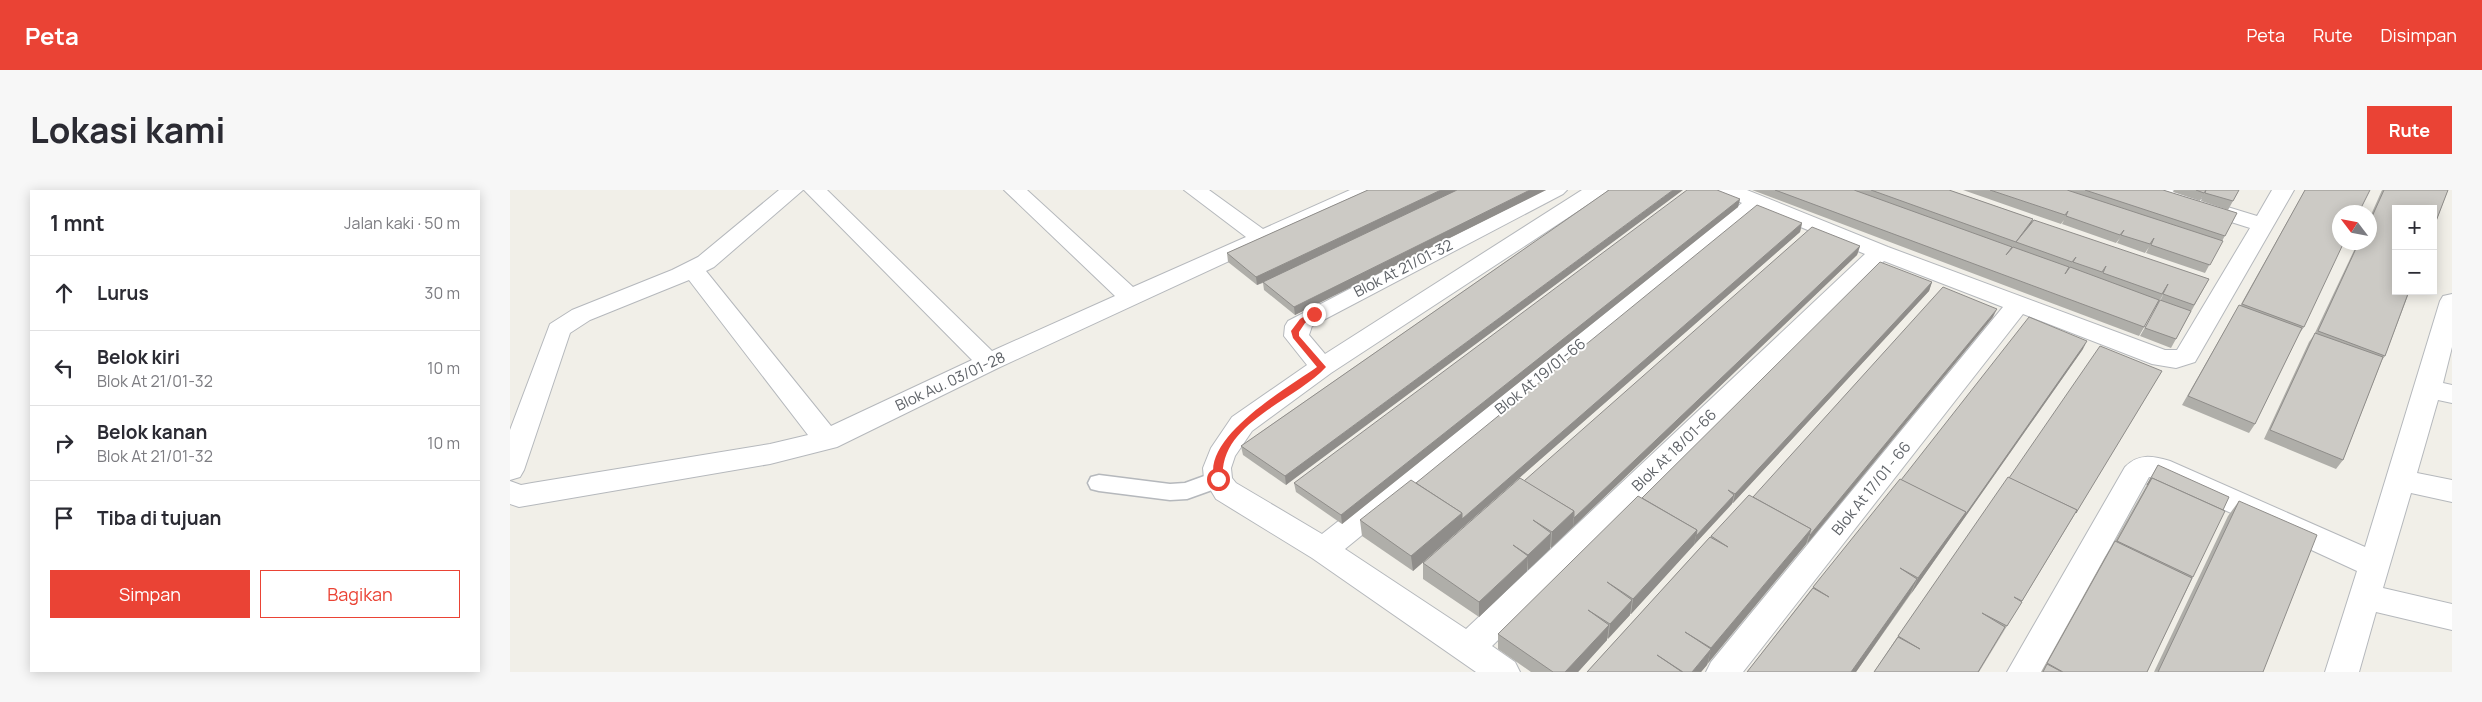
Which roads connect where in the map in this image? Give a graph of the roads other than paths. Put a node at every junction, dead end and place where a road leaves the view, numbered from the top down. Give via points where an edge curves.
1 (792, 190) edge
2 (815, 190) edge
3 (1015, 190) edge
4 (1195, 190) edge
5 (1367, 190) edge
6 (1556, 190) edge
7 (1597, 190) edge
8 (1729, 190) edge
9 (2150, 190) edge
10 (2283, 190) edge
11 (1757, 202) junction
12 (2263, 226) junction
13 (1262, 238) junction
14 (1880, 252) junction
15 (693, 270) junction
16 (1130, 298) junction
17 (2452, 302) edge
18 (2018, 304) junction
19 (989, 362) junction
20 (1322, 367) junction
21 (2440, 392) edge
22 (827, 440) junction
23 (510, 470) edge
24 (1218, 479) junction
25 (2400, 480) junction
26 (1099, 483) dead end
27 (2452, 491) edge
28 (510, 492) edge
29 (1324, 550) junction
30 (2374, 564) junction
31 (2365, 597) junction
32 (2452, 617) edge
33 (1468, 648) junction
34 (1503, 672) edge
35 (1723, 672) edge
36 (2024, 672) edge
37 (2342, 672) edge

1 - 15 street via 716,255
2 - 19 street
3 - 16 street
4 - 13 street
5 - 13 street, Blok Au. 03/01-28
6 - 20 street, Blok At 21/01-32 via 1303,321 1297,326 1296,336
7 - 20 street
8 - 11 street
9 - 12 street
10 - 12 street
11 - 14 street
11 - 29 street, Blok At 19/01-66
12 - 18 street via 2217,285 2186,356 2176,360 2161,358
13 - 16 street, Blok Au. 03/01-28
14 - 18 street
14 - 33 street, Blok At 18/01-66
15 - 22 street
15 - 23 street via 581,315 558,329
16 - 19 street, Blok Au. 03/01-28
17 - 21 street
18 - 35 street, Blok At 17/01 - 66
19 - 22 street, Blok Au. 03/01-28
20 - 24 street via 1242,424 1221,455
21 - 25 street
22 - 28 street, Blok Au. 03/01-28 via 770,454 532,494 519,496
24 - 26 lane via 1186,491 1170,492
24 - 29 street via 1226,490
25 - 27 street
25 - 30 street
29 - 33 street
30 - 31 street
30 - 36 street via 2160,468 2143,466 2135,474
31 - 32 street
31 - 37 street
33 - 34 street

